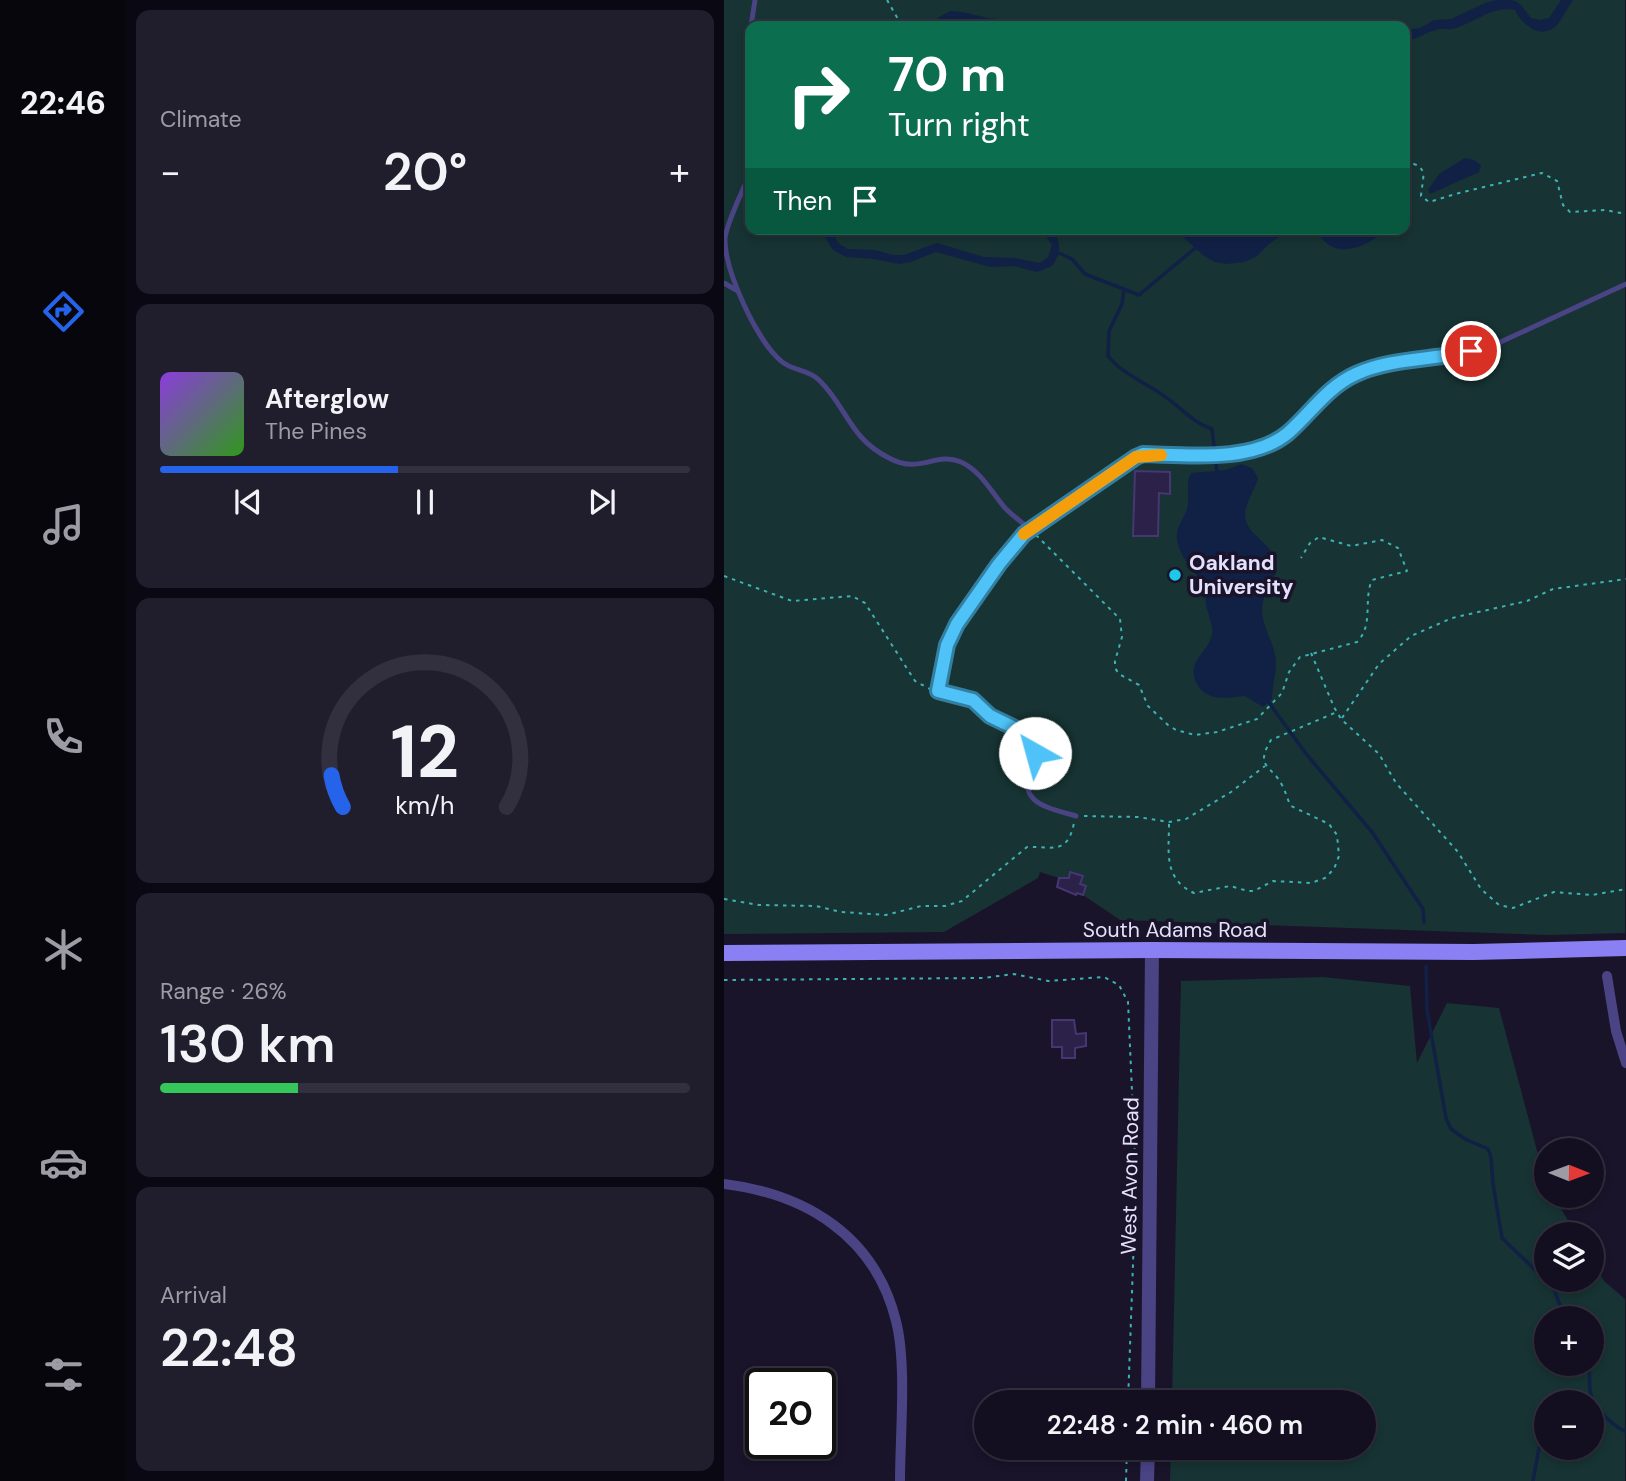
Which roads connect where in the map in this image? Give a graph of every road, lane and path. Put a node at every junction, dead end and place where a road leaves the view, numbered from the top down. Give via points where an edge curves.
1 (755, 0) edge
2 (887, 0) edge
3 (752, 21) edge
4 (899, 21) edge
5 (1410, 163) edge
6 (745, 186) edge
7 (1625, 214) edge
8 (724, 239) edge
9 (724, 253) edge
10 (724, 283) edge
11 (1625, 284) edge
12 (736, 290) junction
13 (1030, 529) junction
14 (1301, 558) dead end
15 (724, 576) edge
16 (1625, 579) edge
17 (1311, 653) junction
18 (938, 691) junction
19 (1336, 712) junction
20 (1341, 719) junction
21 (1265, 766) junction
22 (1076, 816) junction
23 (1168, 822) junction
24 (1625, 889) edge
25 (724, 899) edge
26 (1625, 948) edge
27 (1152, 950) junction
28 (724, 953) edge
29 (1607, 976) dead end
30 (724, 980) edge
31 (1625, 1063) edge
32 (724, 1184) edge
33 (1128, 1390) edge
34 (1148, 1390) edge
35 (1127, 1460) edge
36 (1148, 1460) edge
37 (900, 1481) edge
38 (1126, 1481) edge
39 (1147, 1481) edge

1 - 3 lane
2 - 4 path
5 - 7 path via 1424,173 1421,197 1429,202 1542,173 1557,181 1563,205 1570,212
6 - 8 lane
9 - 12 lane
10 - 12 lane
11 - 13 lane via 1493,345 1356,373 1322,397 1285,435 1255,451 1143,454
12 - 13 lane via 752,324 781,361 812,373 831,393 850,426 874,449 912,465 936,459 962,463
13 - 17 path via 1120,619 1122,637 1115,667 1125,679 1139,685 1148,706 1168,725 1185,733 1209,734 1257,719 1277,699 1295,662
13 - 18 lane via 957,624 947,645
14 - 17 path via 1310,542 1319,537 1351,546 1382,540 1398,548 1407,571 1372,580 1366,627 1357,642
15 - 18 path via 792,601 859,598 915,681
16 - 20 path via 1553,589 1527,601 1452,618 1411,636 1379,664
17 - 19 path
18 - 22 lane via 973,700 990,716 1031,737 1035,753 1026,781 1029,794 1038,803
19 - 20 path
19 - 21 path via 1271,740
20 - 24 path via 1379,754 1396,783 1499,905 1513,908 1554,892 1592,895
21 - 23 path via 1203,811
21 - 23 path via 1281,783 1292,806 1333,829 1339,845 1338,863 1325,878 1311,883 1273,881 1254,891 1230,886 1194,893 1182,885 1168,861
22 - 23 path
22 - 25 path via 1063,846 1019,852 954,904 886,915
26 - 27 main road, South Adams Road
27 - 28 main road, South Adams Road
27 - 34 street, West Avon Road
29 - 31 street
30 - 33 path via 1014,974 1048,981 1104,978 1119,985 1128,1002 1136,1181
32 - 37 street via 786,1198 820,1215 870,1260 896,1322
35 - 38 path
36 - 39 street

